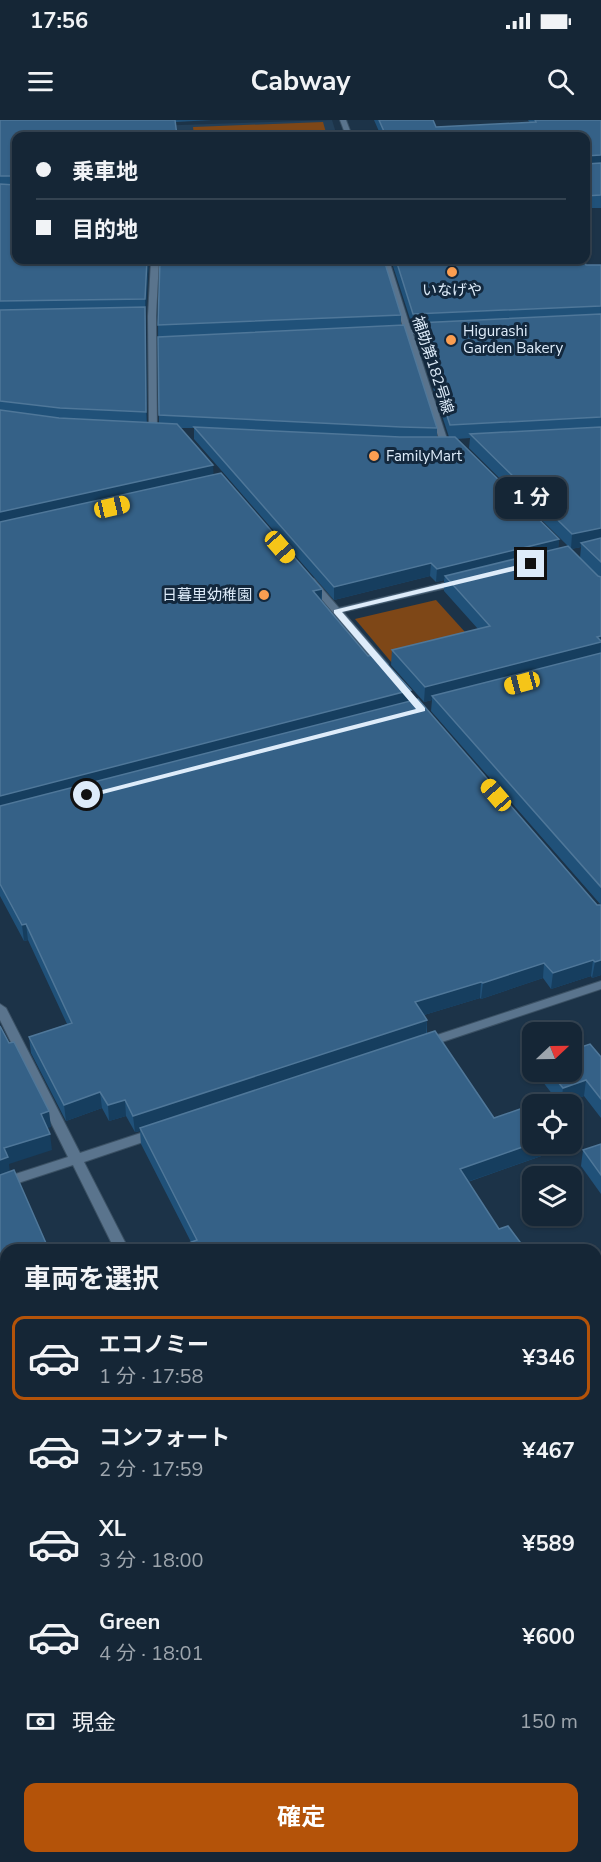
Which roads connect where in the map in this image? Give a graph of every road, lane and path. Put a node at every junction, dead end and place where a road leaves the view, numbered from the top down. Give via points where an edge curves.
1 (155, 264) edge
2 (386, 264) edge
3 (140, 316) edge
4 (152, 316) junction
5 (442, 330) edge
6 (408, 332) junction
7 (385, 333) edge
8 (164, 343) edge
9 (152, 344) junction
10 (153, 432) edge
11 (445, 445) edge
12 (307, 577) edge
13 (465, 580) edge
14 (337, 611) junction
15 (391, 674) edge
16 (601, 985) edge
17 (0, 1008) edge
18 (412, 1048) edge
19 (166, 1130) edge
20 (76, 1159) junction
21 (0, 1184) edge
22 (119, 1244) edge

1 - 4 street
2 - 6 street, 補助第182号線
3 - 4 street
4 - 9 street
5 - 6 street
6 - 7 street
6 - 11 street, 補助第182号線
8 - 9 street
9 - 10 street
12 - 14 street
13 - 14 street
14 - 15 street
16 - 18 street
17 - 20 street
19 - 20 street
20 - 21 street
20 - 22 street

